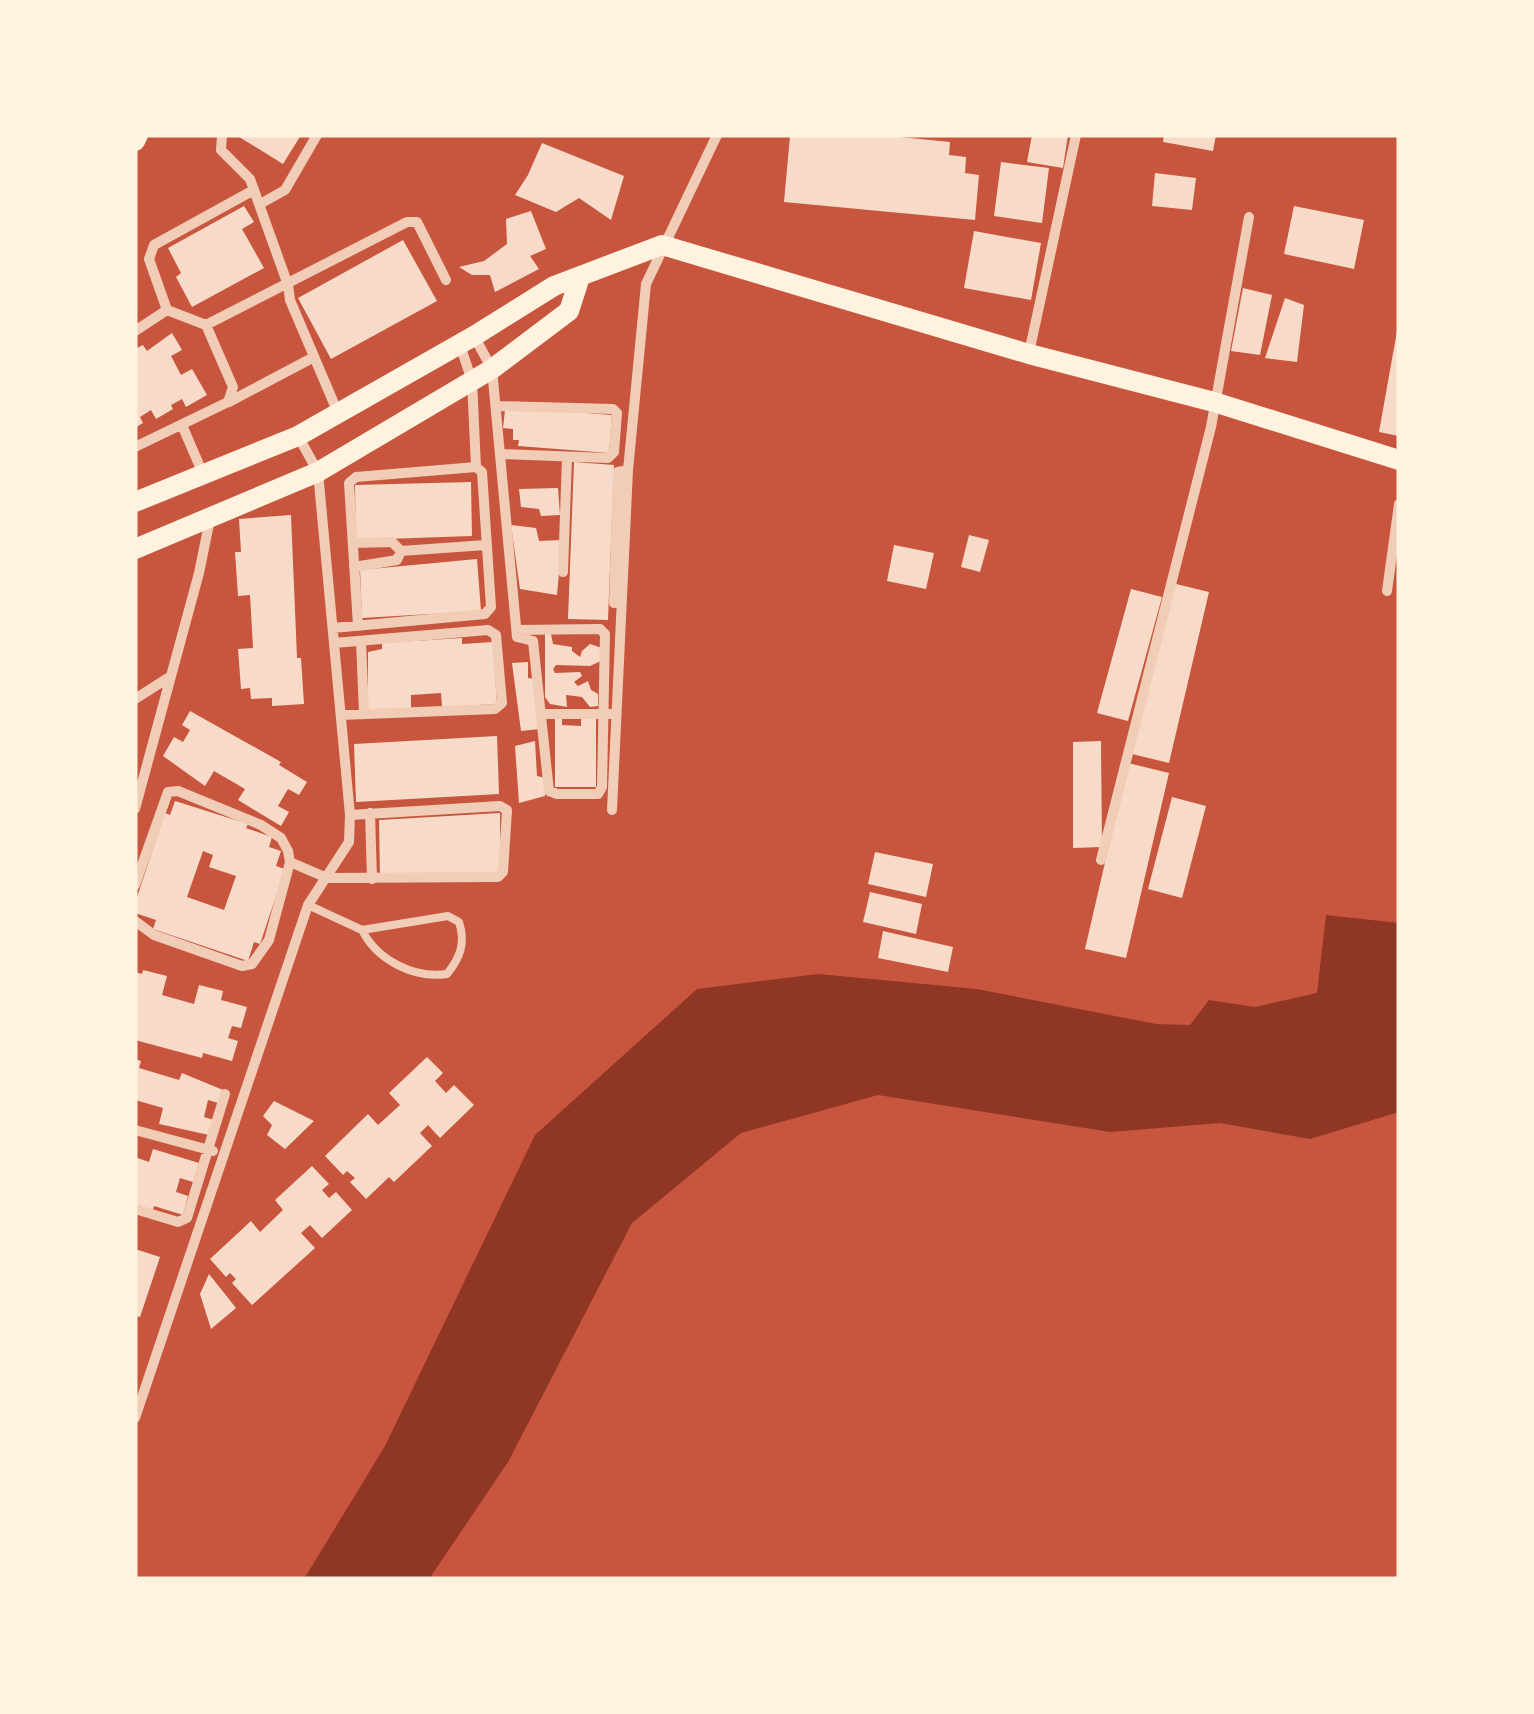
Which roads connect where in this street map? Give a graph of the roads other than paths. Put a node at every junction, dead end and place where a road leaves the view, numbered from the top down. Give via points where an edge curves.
1 (318, 135) edge
2 (717, 135) edge
3 (1076, 135) edge
4 (220, 136) edge
5 (252, 191) junction
6 (260, 204) junction
7 (1249, 217) dead end
8 (662, 245) junction
9 (580, 276) junction
10 (446, 280) dead end
11 (288, 285) junction
12 (167, 310) junction
13 (206, 325) junction
14 (135, 331) edge
15 (467, 341) junction
16 (1029, 354) junction
17 (314, 357) junction
18 (492, 369) junction
19 (472, 381) junction
20 (228, 402) junction
21 (1214, 402) junction
22 (496, 406) junction
23 (338, 413) junction
24 (182, 425) junction
25 (298, 436) junction
26 (135, 447) edge
27 (500, 454) junction
28 (567, 458) junction
29 (1399, 460) edge
30 (476, 467) junction
31 (628, 470) junction
32 (318, 472) junction
33 (203, 474) junction
34 (135, 502) edge
35 (1399, 504) edge
36 (210, 518) junction
37 (353, 543) junction
38 (486, 545) junction
39 (135, 549) edge
40 (401, 551) junction
41 (354, 567) junction
42 (564, 572) dead end
43 (1386, 591) dead end
44 (614, 603) dead end
45 (358, 626) junction
46 (333, 628) junction
47 (516, 630) junction
48 (361, 640) junction
49 (334, 642) junction
50 (169, 677) junction
51 (135, 700) edge
52 (364, 714) junction
53 (541, 714) junction
54 (609, 714) junction
55 (341, 715) junction
56 (608, 753) junction
57 (135, 809) edge
58 (612, 810) dead end
59 (370, 814) junction
60 (350, 815) junction
61 (1101, 860) dead end
62 (290, 862) junction
63 (327, 878) junction
64 (372, 879) junction
65 (135, 885) edge
66 (308, 905) junction
67 (135, 921) edge
68 (362, 930) junction
69 (225, 1094) dead end
70 (135, 1130) edge
71 (208, 1150) junction
72 (224, 1154) junction
73 (135, 1209) edge
74 (135, 1418) edge

1 - 6 street via 285,190
2 - 8 street
3 - 16 street
4 - 5 street via 220,150 250,180
5 - 6 street
5 - 12 street via 154,245 148,259
6 - 11 street
7 - 21 street
8 - 9 main road
8 - 16 main road
8 - 31 street via 646,284
9 - 15 main road
9 - 18 main road via 569,310
10 - 11 street via 417,222 407,222
11 - 13 street
11 - 17 street
12 - 13 street
12 - 14 street
13 - 20 street via 233,387
15 - 18 street
15 - 19 street
15 - 23 main road
16 - 21 main road
17 - 20 street
17 - 23 street
18 - 19 main road
18 - 22 street
19 - 30 street
19 - 32 main road
20 - 24 street
21 - 29 main road
21 - 61 street
22 - 27 street
22 - 28 street via 614,409 614,452 608,458
23 - 25 main road
24 - 26 street
24 - 33 street
25 - 32 street
25 - 33 main road
27 - 28 street
27 - 47 street
28 - 42 street
30 - 37 street via 356,477 350,483
30 - 38 street via 482,472
31 - 44 street via 618,472
31 - 54 street
32 - 36 main road
32 - 46 street
33 - 34 main road
35 - 43 street
36 - 39 main road
36 - 50 street
37 - 40 street via 392,542
37 - 41 street
38 - 40 street
38 - 45 street via 491,606 485,614
40 - 41 street via 398,560
41 - 45 street
45 - 46 street
46 - 49 street
47 - 53 street via 517,638 533,642
47 - 54 street via 600,629
48 - 49 street
48 - 52 street
48 - 52 street via 488,630 496,635 502,704 495,710
49 - 55 street
50 - 51 street
50 - 57 street
52 - 55 street
53 - 54 street
53 - 56 street via 549,791 598,794
54 - 56 street
55 - 60 street
56 - 58 street
59 - 60 street
59 - 64 street
59 - 64 street via 507,810 498,878
60 - 63 street via 349,842
62 - 63 street
62 - 65 street via 281,838 261,825 168,792
62 - 67 street via 269,940 252,964 154,935
63 - 64 street
63 - 66 street
66 - 68 lane
66 - 72 street
68 - 68 lane via 448,916 464,936 447,974 432,976 371,949
69 - 71 street
70 - 71 street
71 - 72 street
71 - 73 street via 187,1218 178,1222
72 - 74 street

